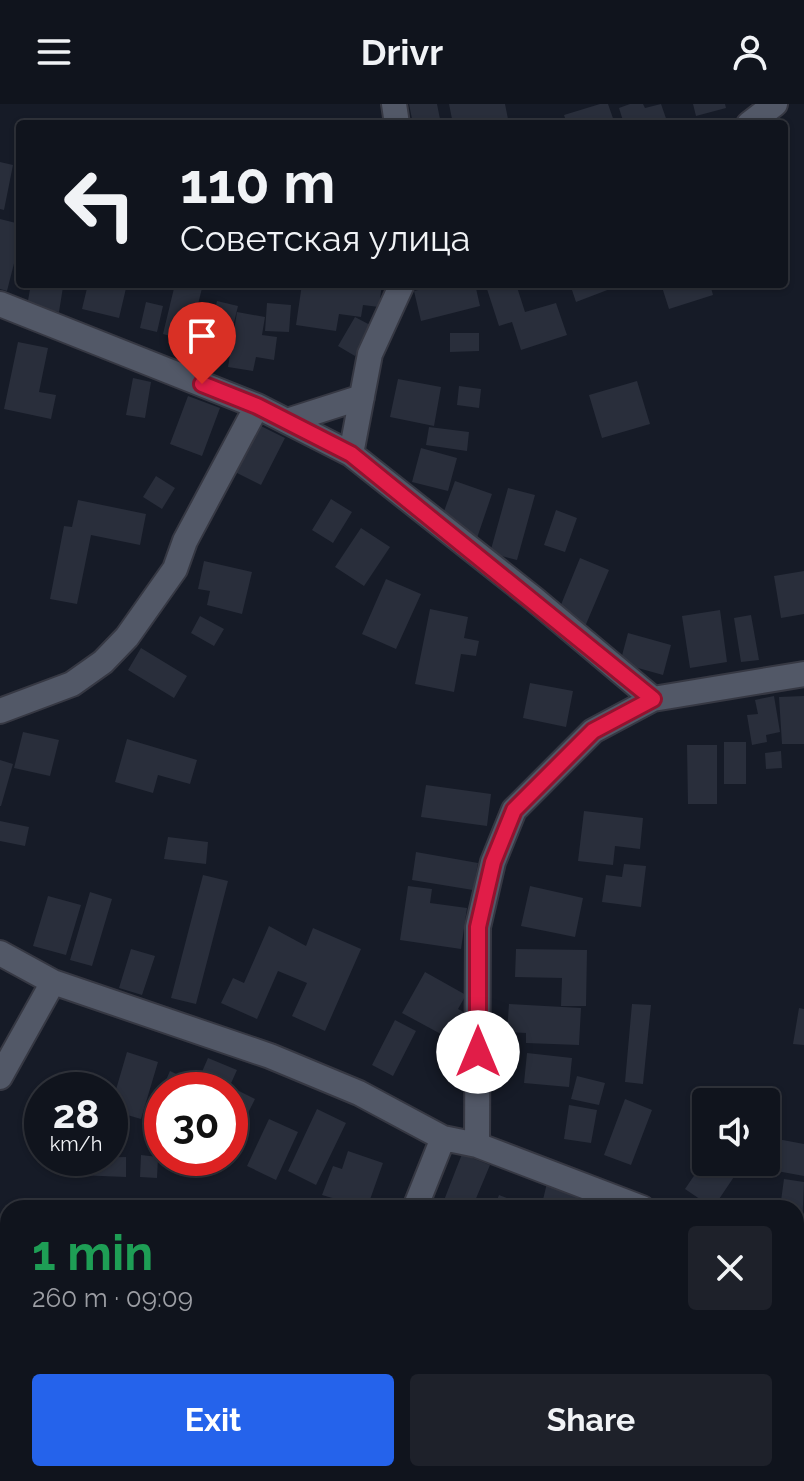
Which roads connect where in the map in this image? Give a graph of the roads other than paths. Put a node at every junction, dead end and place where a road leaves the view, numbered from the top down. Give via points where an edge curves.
1 (775, 104) edge
2 (754, 120) edge
3 (400, 288) edge
4 (0, 304) edge
5 (362, 397) junction
6 (257, 406) junction
7 (287, 421) junction
8 (351, 454) junction
9 (804, 674) edge
10 (653, 699) junction
11 (0, 711) edge
12 (0, 953) edge
13 (53, 982) junction
14 (0, 1077) edge
15 (443, 1138) junction
16 (477, 1145) junction
17 (418, 1200) edge
18 (621, 1200) edge

1 - 2 street
3 - 5 street via 370,354
4 - 6 street
5 - 7 street
5 - 8 street
6 - 7 street
6 - 11 street via 175,569 127,637 72,684
7 - 8 street
8 - 10 street
9 - 10 street
10 - 16 street via 593,731 514,810 493,862 478,927
12 - 13 street
13 - 14 street
13 - 15 street via 270,1056 359,1093
15 - 16 street
15 - 17 street
16 - 18 street

